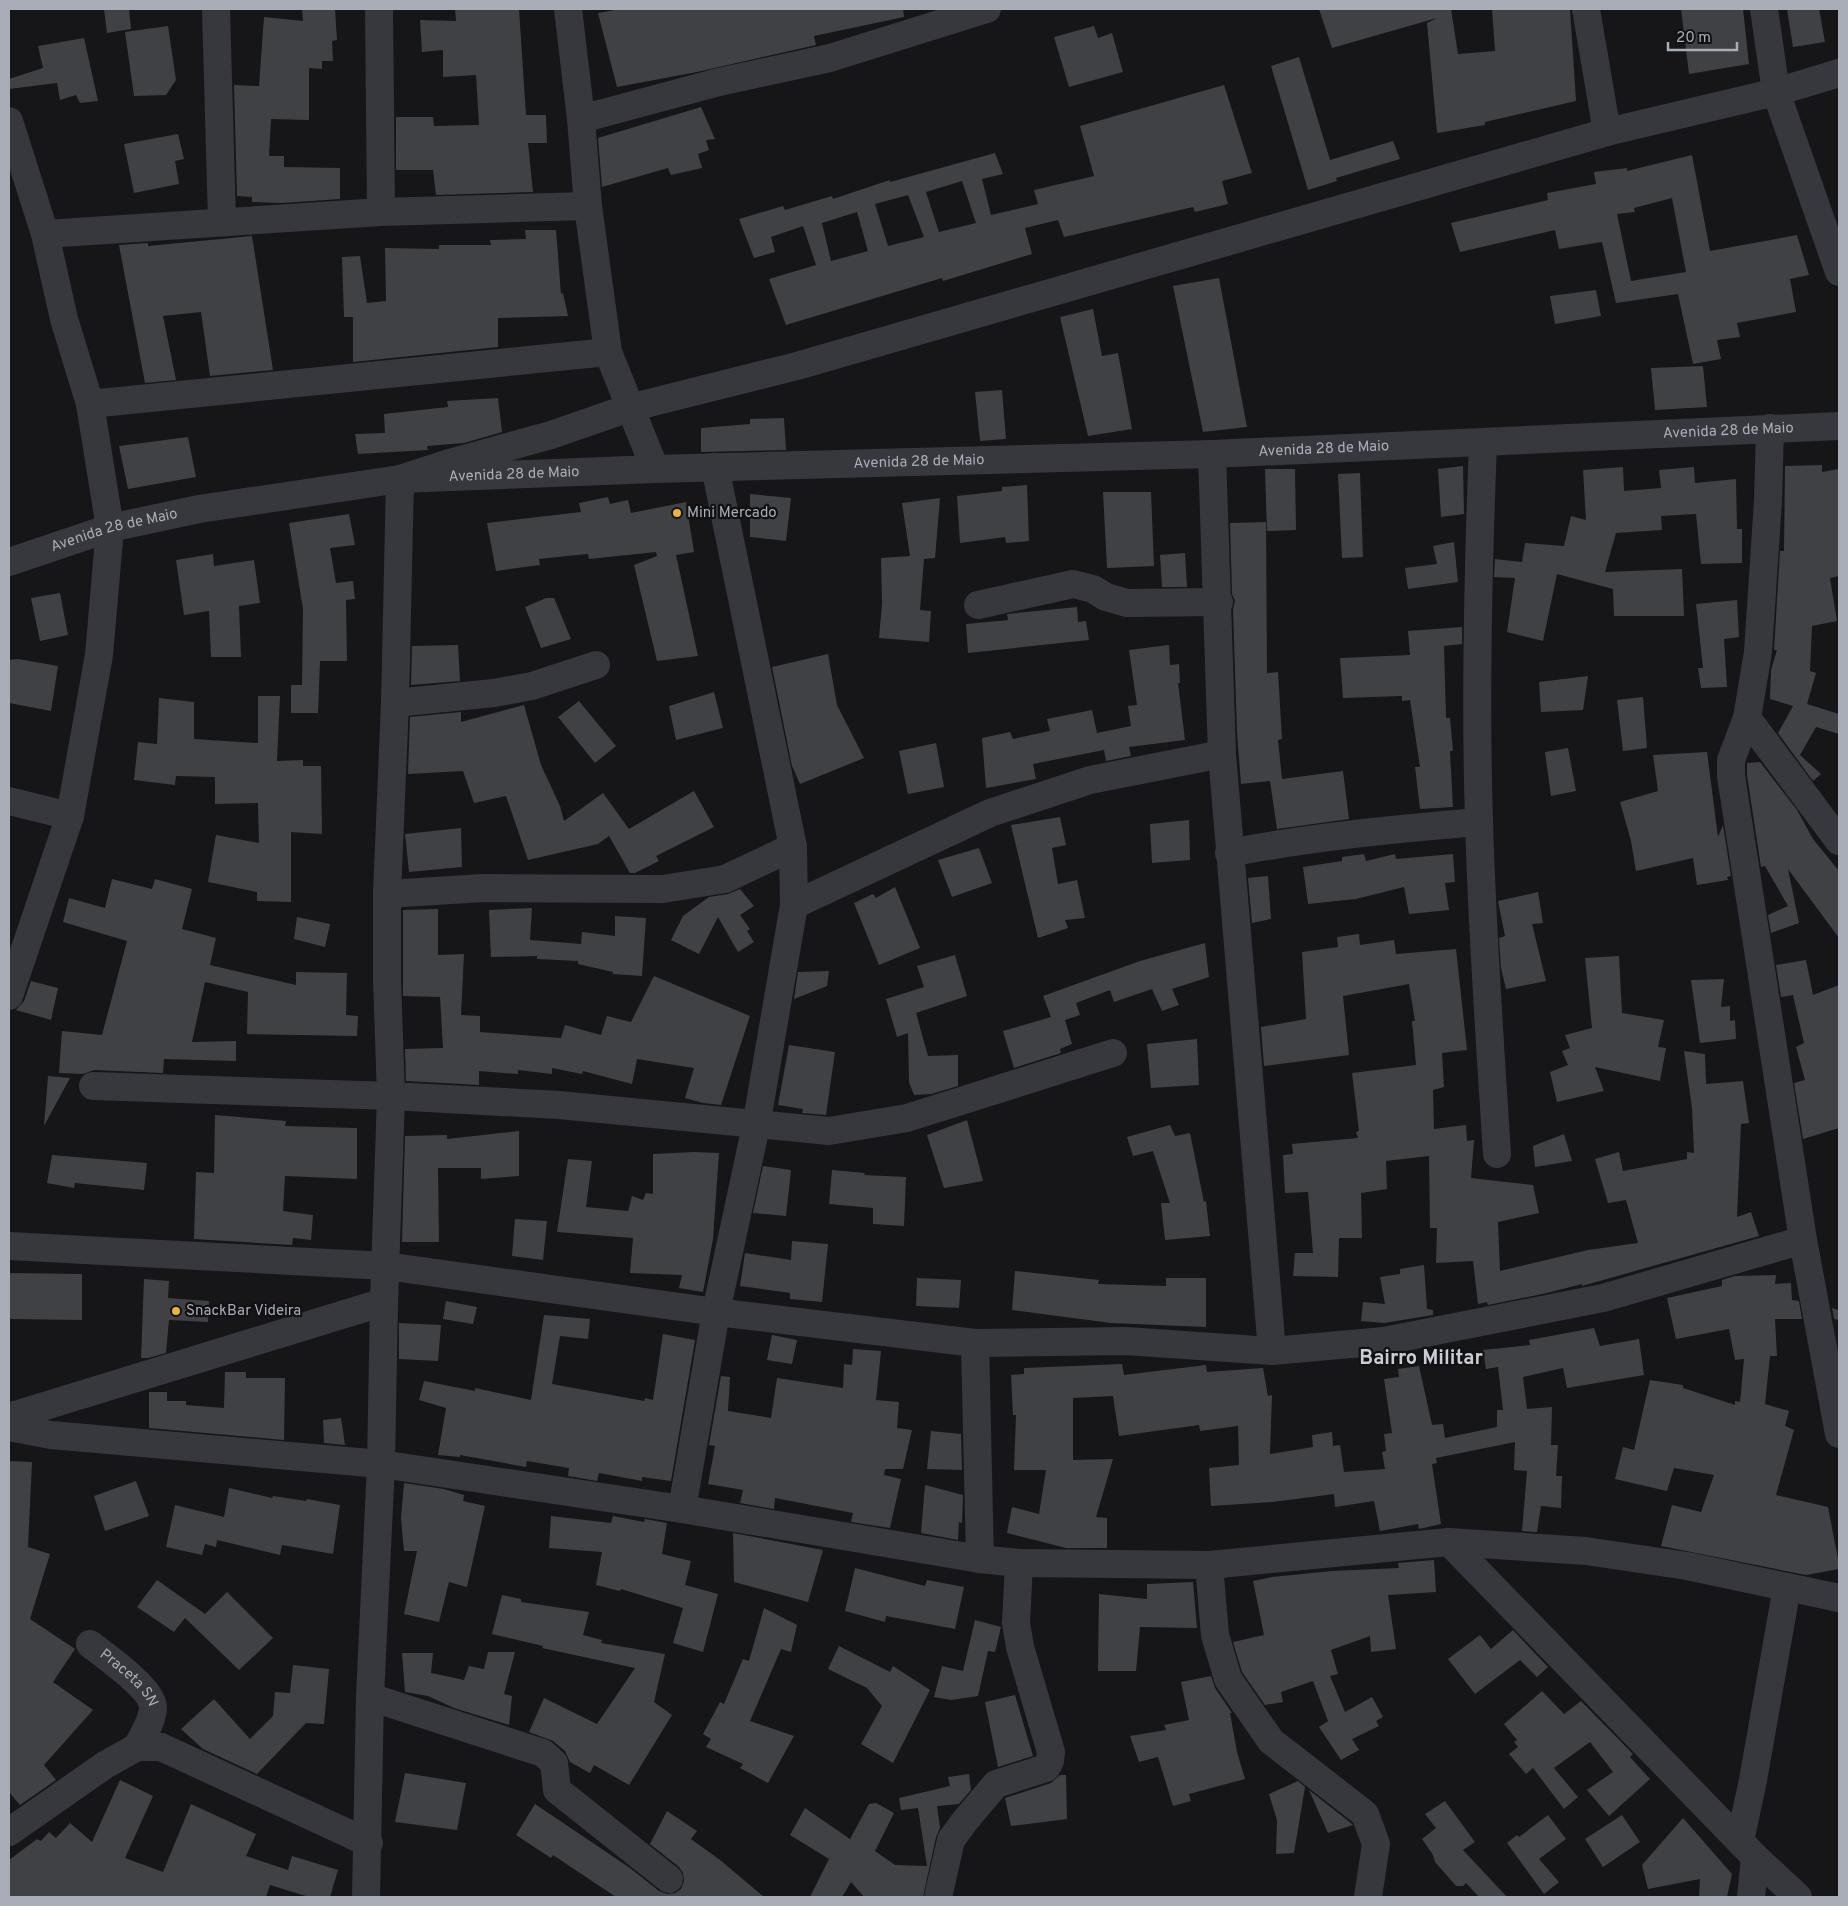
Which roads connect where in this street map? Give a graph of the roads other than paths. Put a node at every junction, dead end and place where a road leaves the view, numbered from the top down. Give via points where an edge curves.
1 (216, 9) edge
2 (379, 9) edge
3 (568, 9) edge
4 (986, 9) edge
5 (1586, 9) edge
6 (1764, 9) edge
7 (1839, 73) edge
8 (1776, 92) junction
9 (582, 120) junction
10 (9, 121) edge
11 (1607, 132) junction
12 (588, 206) junction
13 (380, 212) junction
14 (222, 221) junction
15 (44, 234) junction
16 (1839, 272) edge
17 (608, 352) junction
18 (90, 404) junction
19 (628, 408) junction
20 (1839, 426) edge
21 (1770, 428) junction
22 (1483, 443) junction
23 (1212, 454) junction
24 (715, 467) junction
25 (654, 469) junction
26 (400, 479) junction
27 (110, 528) junction
28 (9, 562) edge
29 (1219, 602) junction
30 (978, 605) dead end
31 (596, 665) dead end
32 (394, 703) junction
33 (1746, 718) junction
34 (1222, 754) junction
35 (9, 801) edge
36 (70, 816) junction
37 (1478, 822) junction
38 (1839, 841) edge
39 (794, 847) junction
40 (1229, 853) junction
41 (387, 894) junction
42 (794, 905) junction
43 (9, 996) edge
44 (1113, 1053) dead end
45 (93, 1086) dead end
46 (391, 1096) junction
47 (756, 1126) junction
48 (1496, 1154) dead end
49 (1803, 1240) junction
50 (9, 1246) edge
51 (386, 1266) junction
52 (384, 1302) junction
53 (716, 1312) junction
54 (975, 1343) junction
55 (1272, 1351) junction
56 (9, 1417) edge
57 (9, 1427) edge
58 (1839, 1434) edge
59 (382, 1464) junction
60 (682, 1509) junction
61 (1450, 1542) junction
62 (980, 1559) junction
63 (1019, 1563) junction
64 (1209, 1565) junction
65 (1787, 1587) junction
66 (1839, 1598) edge
67 (90, 1644) dead end
68 (370, 1697) junction
69 (137, 1747) junction
70 (9, 1832) edge
71 (369, 1843) junction
72 (1747, 1849) junction
73 (669, 1879) dead end
74 (366, 1897) edge
75 (938, 1897) edge
76 (1368, 1897) edge
77 (1750, 1897) edge
78 (1798, 1897) edge

1 - 14 street
2 - 13 street
3 - 9 street
4 - 9 street via 830,58 719,82
5 - 11 street
6 - 8 street
7 - 8 street
8 - 11 street
8 - 16 street
9 - 12 street
10 - 15 street
11 - 19 street via 807,363
12 - 13 street
12 - 17 street
13 - 14 street
14 - 15 street
15 - 18 street via 64,319
17 - 18 street
17 - 19 street
18 - 27 street
19 - 25 street
19 - 26 street
20 - 21 street, Avenida 28 de Maio
21 - 22 street, Avenida 28 de Maio
21 - 33 street via 1758,652
22 - 23 street, Avenida 28 de Maio
22 - 37 street via 1479,541
23 - 24 street, Avenida 28 de Maio
23 - 29 street
24 - 25 street, Avenida 28 de Maio
24 - 39 street
25 - 26 street, Avenida 28 de Maio
26 - 27 street, Avenida 28 de Maio via 199,509
26 - 32 street
27 - 28 street, Avenida 28 de Maio
27 - 36 street via 99,654
29 - 30 street via 1127,603 1073,584
29 - 34 street
31 - 32 street via 532,686
32 - 41 street
33 - 38 street
33 - 49 street via 1731,760 1731,776
34 - 40 street
34 - 42 street via 1090,780 990,813
35 - 36 street
36 - 43 street
37 - 40 street via 1296,840
37 - 48 street
39 - 41 street via 725,879 663,889 483,888
39 - 42 street
40 - 55 street
41 - 46 street
42 - 47 street
44 - 47 street via 907,1118 829,1131
45 - 46 street
46 - 47 street via 558,1105
46 - 51 street
47 - 53 street
49 - 55 street via 1594,1300 1384,1341
49 - 58 street
50 - 51 street
51 - 52 street
51 - 53 street
52 - 56 street
52 - 59 street
53 - 54 street
53 - 60 street
54 - 55 street via 1126,1341
54 - 62 street
57 - 59 street via 51,1435
59 - 60 street
59 - 68 street
60 - 62 street
61 - 64 street
61 - 65 street via 1586,1551 1687,1566
61 - 72 street
62 - 63 street
63 - 64 street
63 - 75 street via 1016,1623 1051,1752 1050,1761 1046,1768 1035,1773 996,1784 964,1822 951,1840
64 - 76 street via 1215,1635 1228,1679 1271,1741 1365,1814 1376,1844
65 - 66 street
65 - 72 street via 1755,1770
67 - 69 street, Praceta SN via 148,1693 153,1705 152,1716
68 - 71 street
68 - 73 street via 543,1753 554,1764 557,1790
69 - 70 street
69 - 71 street via 161,1747
71 - 74 street
72 - 77 street
72 - 78 street

